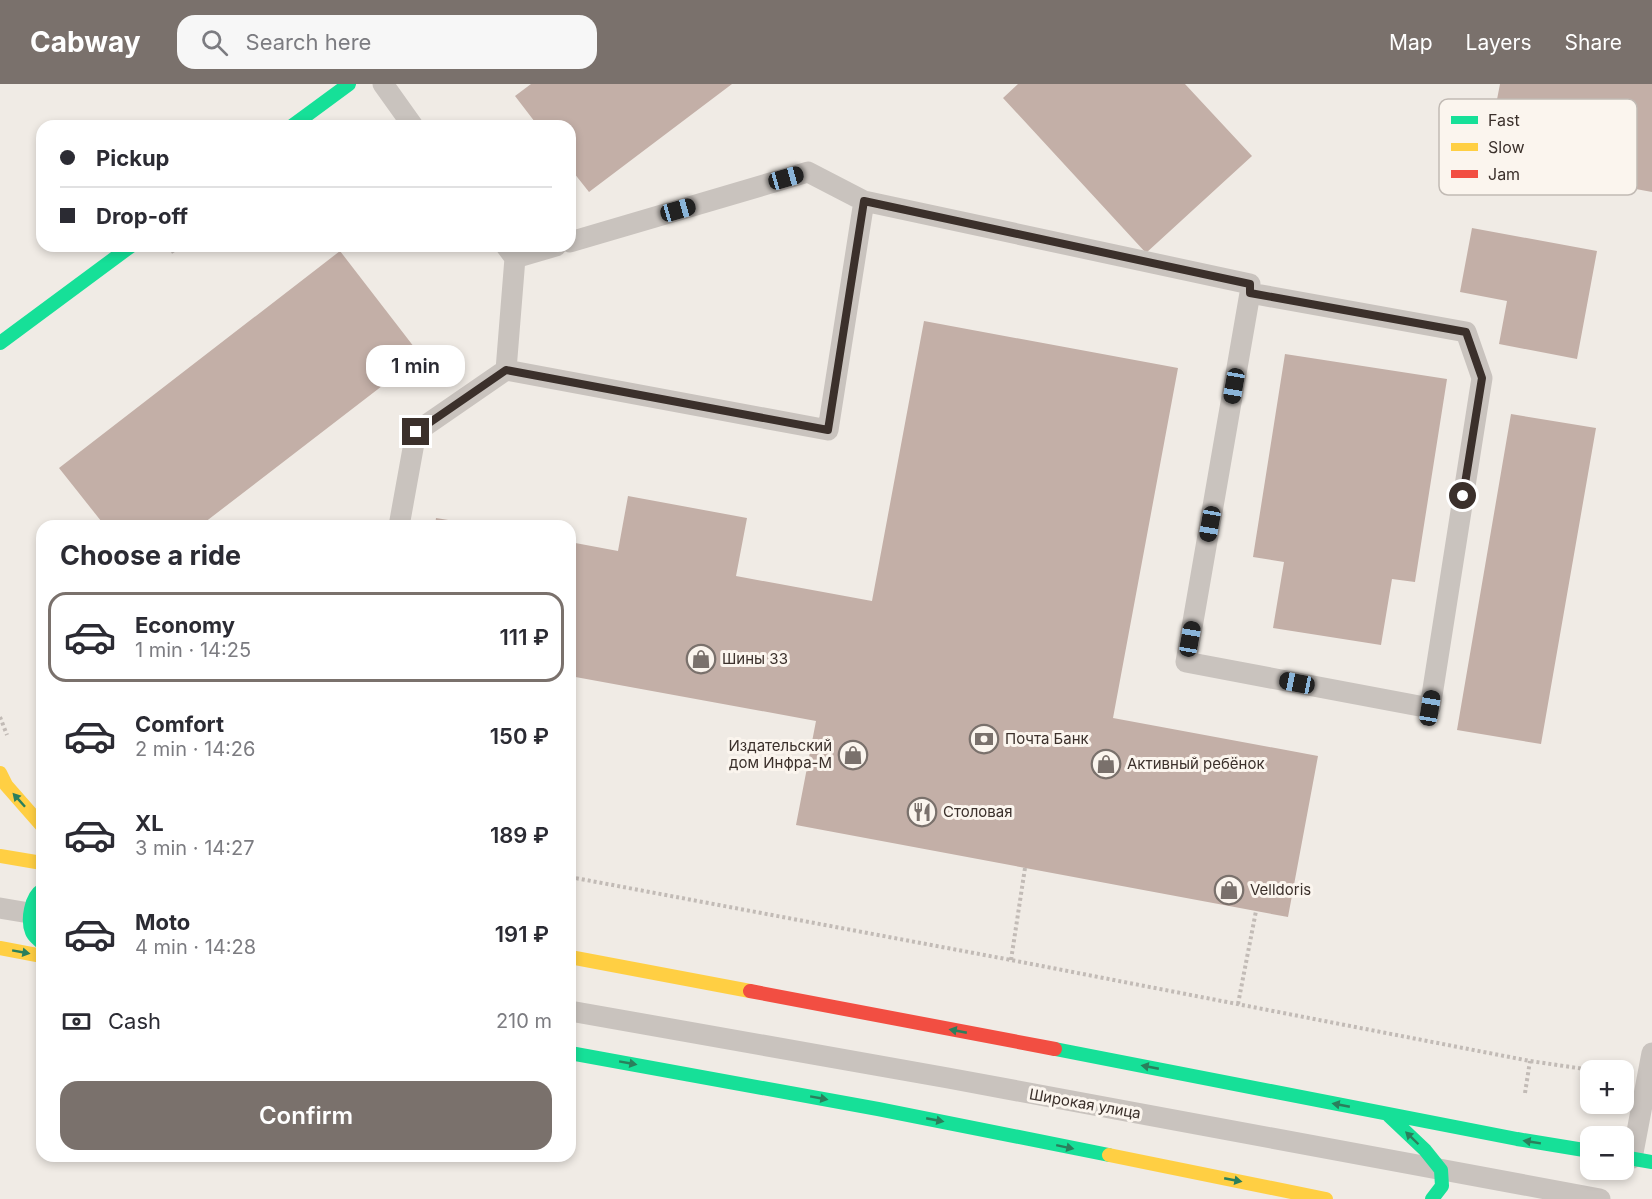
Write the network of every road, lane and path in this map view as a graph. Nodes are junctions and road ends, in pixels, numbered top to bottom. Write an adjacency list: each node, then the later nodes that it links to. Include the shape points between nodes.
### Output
1 (349, 84): 3 (main road)
2 (383, 84): 4 (lane)
3 (300, 120)
4 (410, 120)
5 (864, 201): 6 (lane, via 808,172); 9 (lane, via 1250,284); 11 (lane, via 828,430)
6 (576, 240)
7 (123, 252): 10 (main road)
8 (511, 252): 11 (lane)
9 (1250, 293): 9 (lane, via 1186,662 1430,708 1482,378 1466,332)
10 (0, 343)
11 (506, 370): 12 (lane, via 416,432)
12 (400, 520)
13 (0, 773): 14 (main road, one-way to 13, via 6,786)
14 (36, 819)
15 (0, 856): 16 (main road)
16 (36, 862)
17 (1025, 868): 26 (path)
18 (576, 878): 26 (path)
19 (0, 908): 21 (lane)
20 (1256, 911): 27 (path)
21 (36, 914): 22 (main road, via 32,933)
22 (36, 937)
23 (0, 948): 24 (main road, one-way to 24)
24 (36, 955)
25 (576, 958): 34 (main road, one-way to 25)
26 (1011, 960): 27 (path)
27 (1238, 1004): 31 (path)
28 (576, 1012): 37 (lane, Широкая улица)
29 (1652, 1053): 36 (lane)
30 (576, 1054): 38 (main road, one-way to 38, via 878,1108)
31 (1530, 1061): 32 (path); 33 (path)
32 (1580, 1068)
33 (1525, 1094)
34 (1387, 1114): 35 (main road, one-way to 34); 37 (main road, one-way to 34)
35 (1580, 1149)
36 (1636, 1159)
37 (1441, 1170): 39 (main road, via 1442,1186); 40 (lane, Широкая улица)
38 (1326, 1199)
39 (1432, 1199)
40 (1599, 1199)

